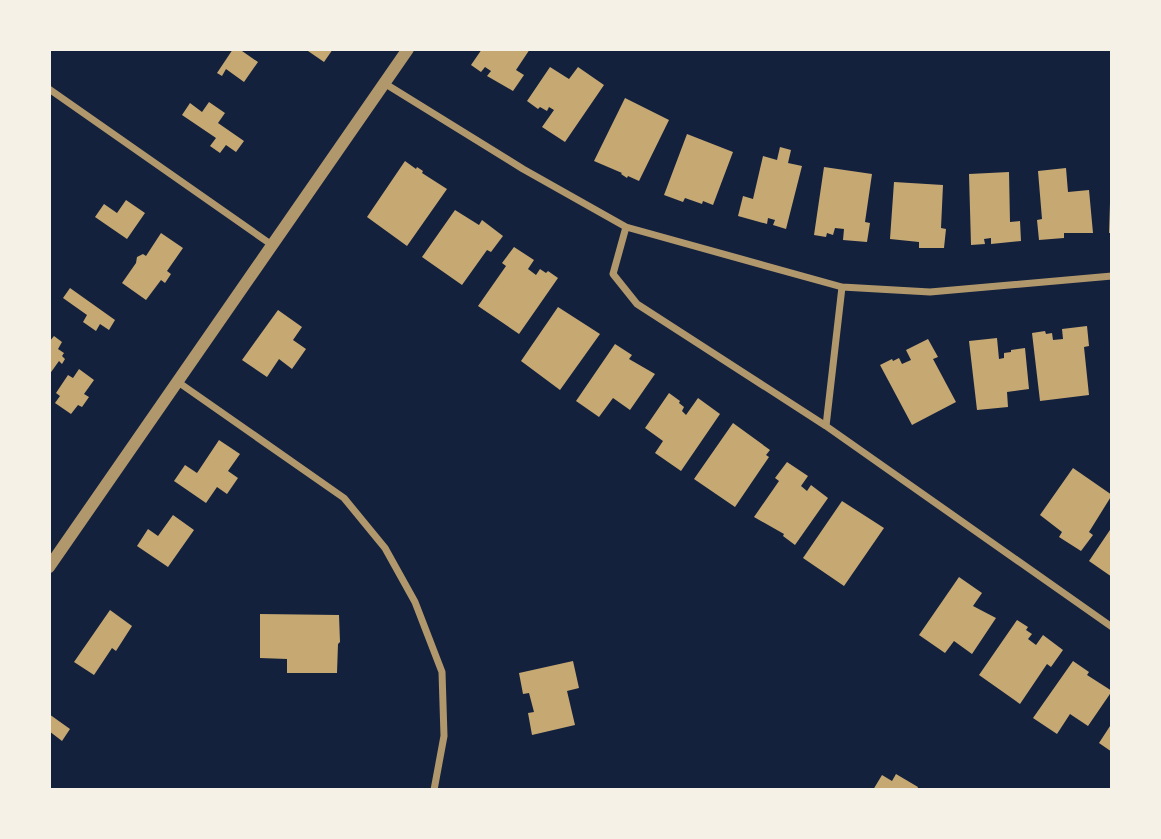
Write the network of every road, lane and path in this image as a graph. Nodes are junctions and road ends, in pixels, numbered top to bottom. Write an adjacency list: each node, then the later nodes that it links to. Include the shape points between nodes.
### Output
1 (408, 49): 2 (street)
2 (384, 82): 4 (street); 5 (street)
3 (49, 89): 5 (street)
4 (626, 227): 7 (street); 9 (street, via 613,274 637,304)
5 (272, 245): 8 (street)
6 (1112, 276): 7 (street, via 930,292)
7 (842, 287): 9 (street)
8 (178, 382): 10 (street); 12 (street, via 344,498 385,548 415,602 442,672 443,736)
9 (825, 426): 11 (street)
10 (49, 567)
11 (1112, 627)
12 (434, 790)

